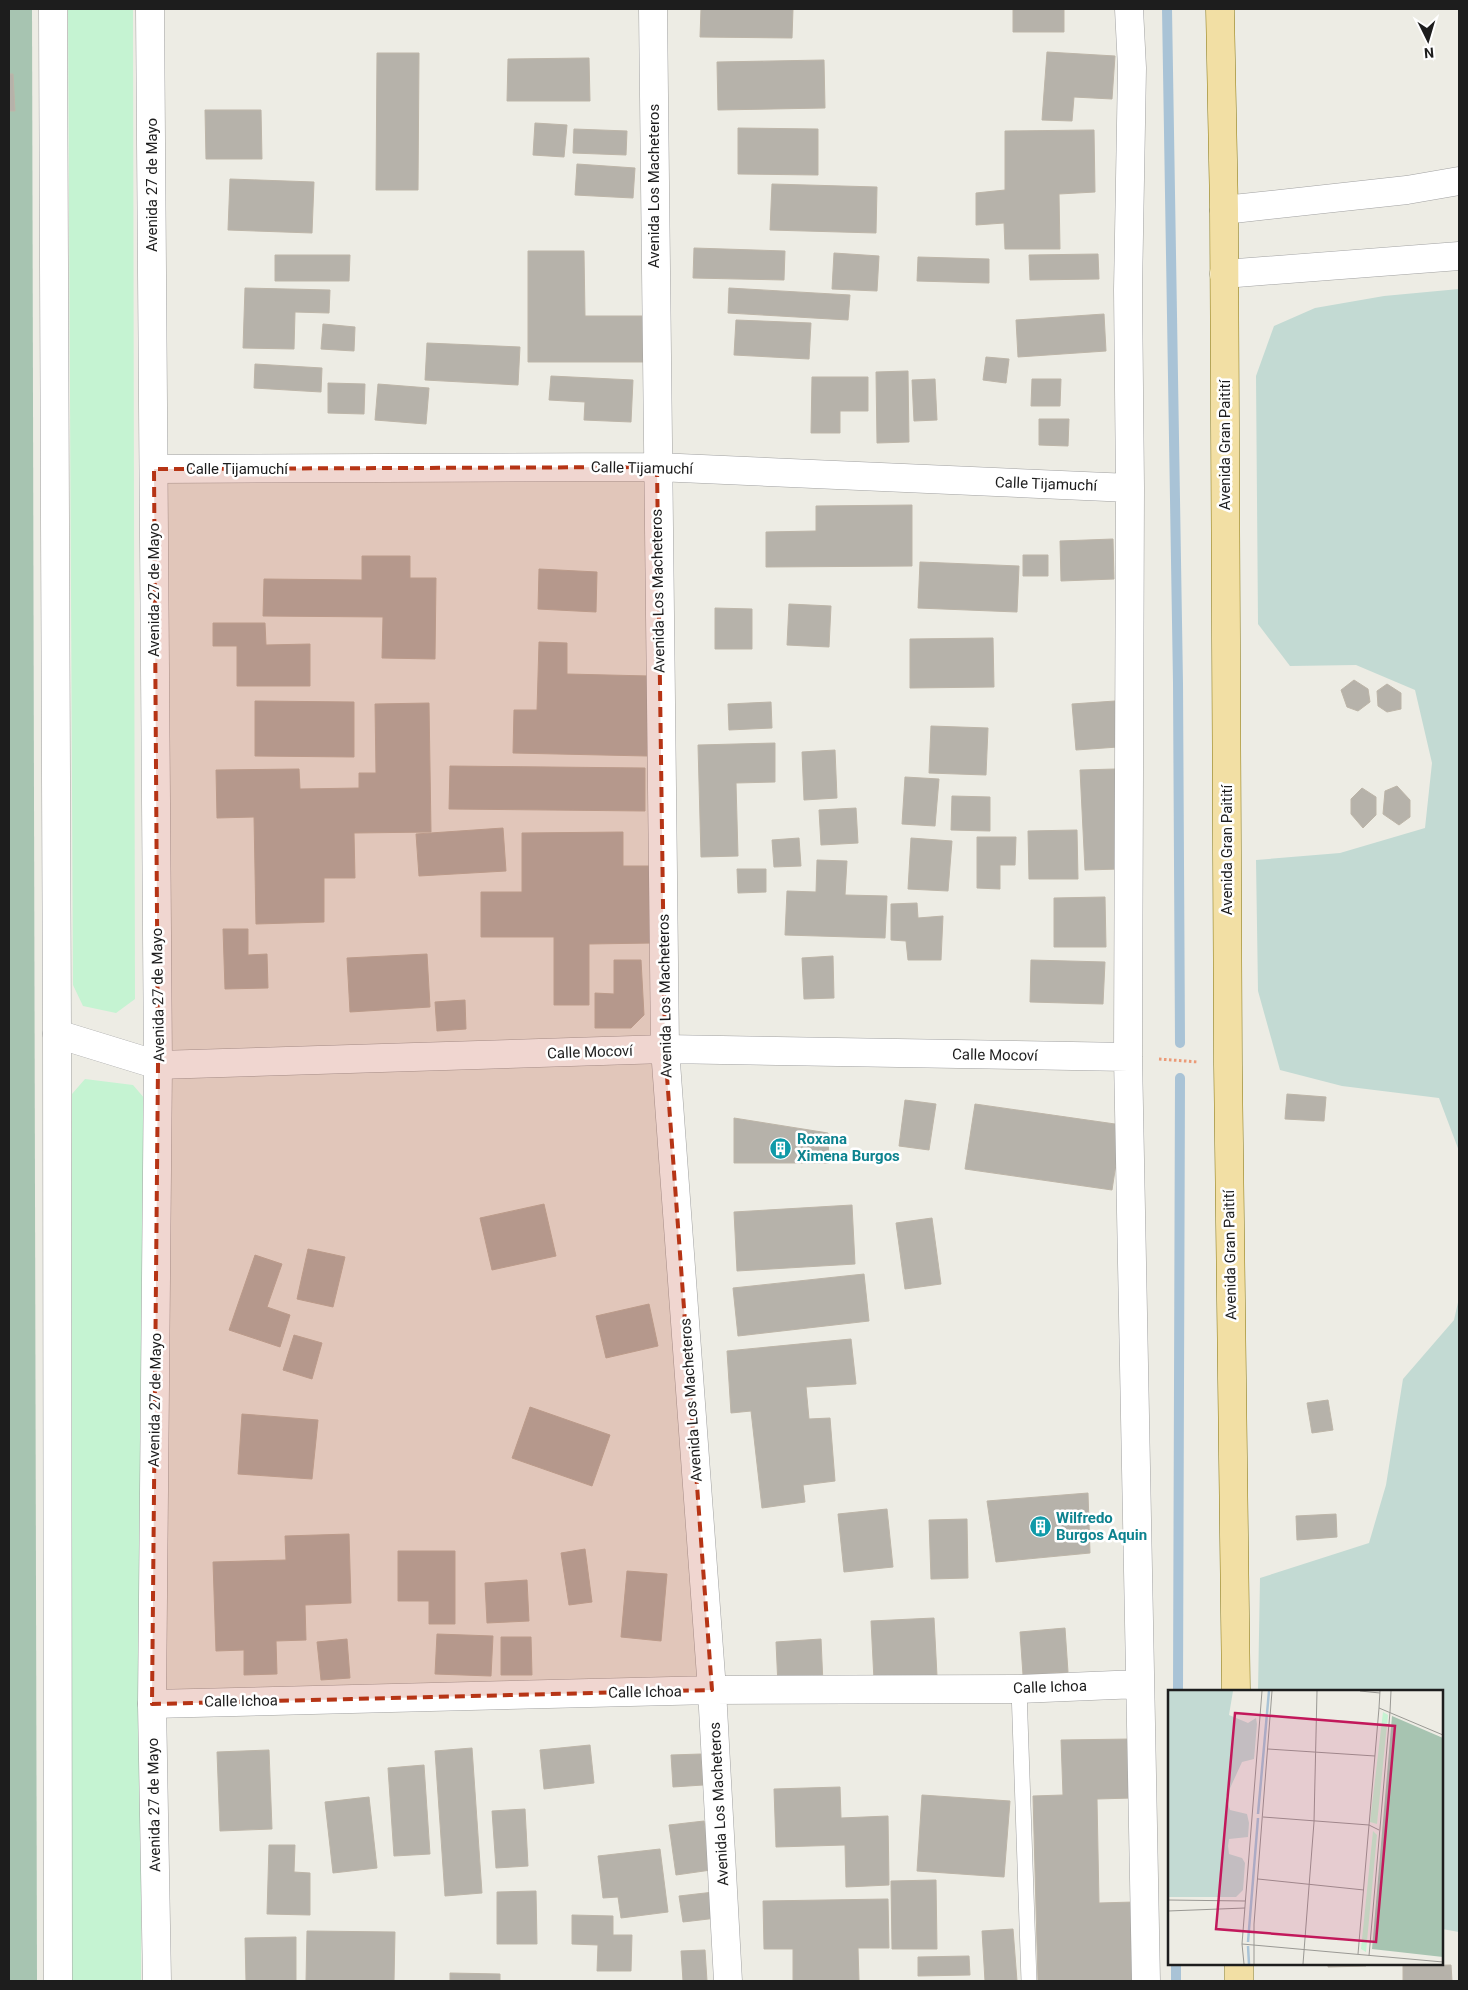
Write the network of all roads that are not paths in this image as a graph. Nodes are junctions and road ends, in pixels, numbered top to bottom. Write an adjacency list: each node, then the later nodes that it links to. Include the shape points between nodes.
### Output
1 (54, 9): 13 (street)
2 (150, 9): 11 (street, Avenida 27 de Mayo)
3 (653, 9): 10 (street, Avenida Los Macheteros)
4 (1129, 9): 12 (street, via 1132,68 1128,290)
5 (1220, 9): 7 (main road, Avenida Gran Paitití)
6 (1459, 181): 7 (street, via 1407,190)
7 (1224, 210): 9 (main road, Avenida Gran Paitití)
8 (1459, 256): 9 (street)
9 (1224, 274): 20 (main road, Avenida Gran Paitití, via 1228,1065)
10 (657, 467): 11 (street, Calle Tijamuchí); 12 (street, Calle Tijamuchí); 14 (street, Avenida Los Macheteros)
11 (154, 469): 16 (street, Avenida 27 de Mayo)
12 (1130, 488): 15 (street)
13 (57, 1034): 16 (street, Calle Mocoví); 23 (street)
14 (665, 1050): 15 (street, Calle Mocoví); 16 (street, Calle Mocoví); 19 (street, Avenida Los Macheteros)
15 (1128, 1057): 17 (street)
16 (158, 1065): 21 (street, Avenida 27 de Mayo)
17 (1139, 1684): 18 (street, Calle Ichoa); 27 (street)
18 (1019, 1689): 19 (street, Calle Ichoa); 26 (lane)
19 (712, 1690): 21 (street, Calle Ichoa); 25 (street, Avenida Los Macheteros)
20 (1236, 1690)
21 (152, 1704): 24 (street, Avenida 27 de Mayo)
22 (1239, 1965): 28 (main road)
23 (58, 1981)
24 (157, 1981)
25 (728, 1981)
26 (1029, 1981)
27 (1146, 1981)
28 (1239, 1981)

